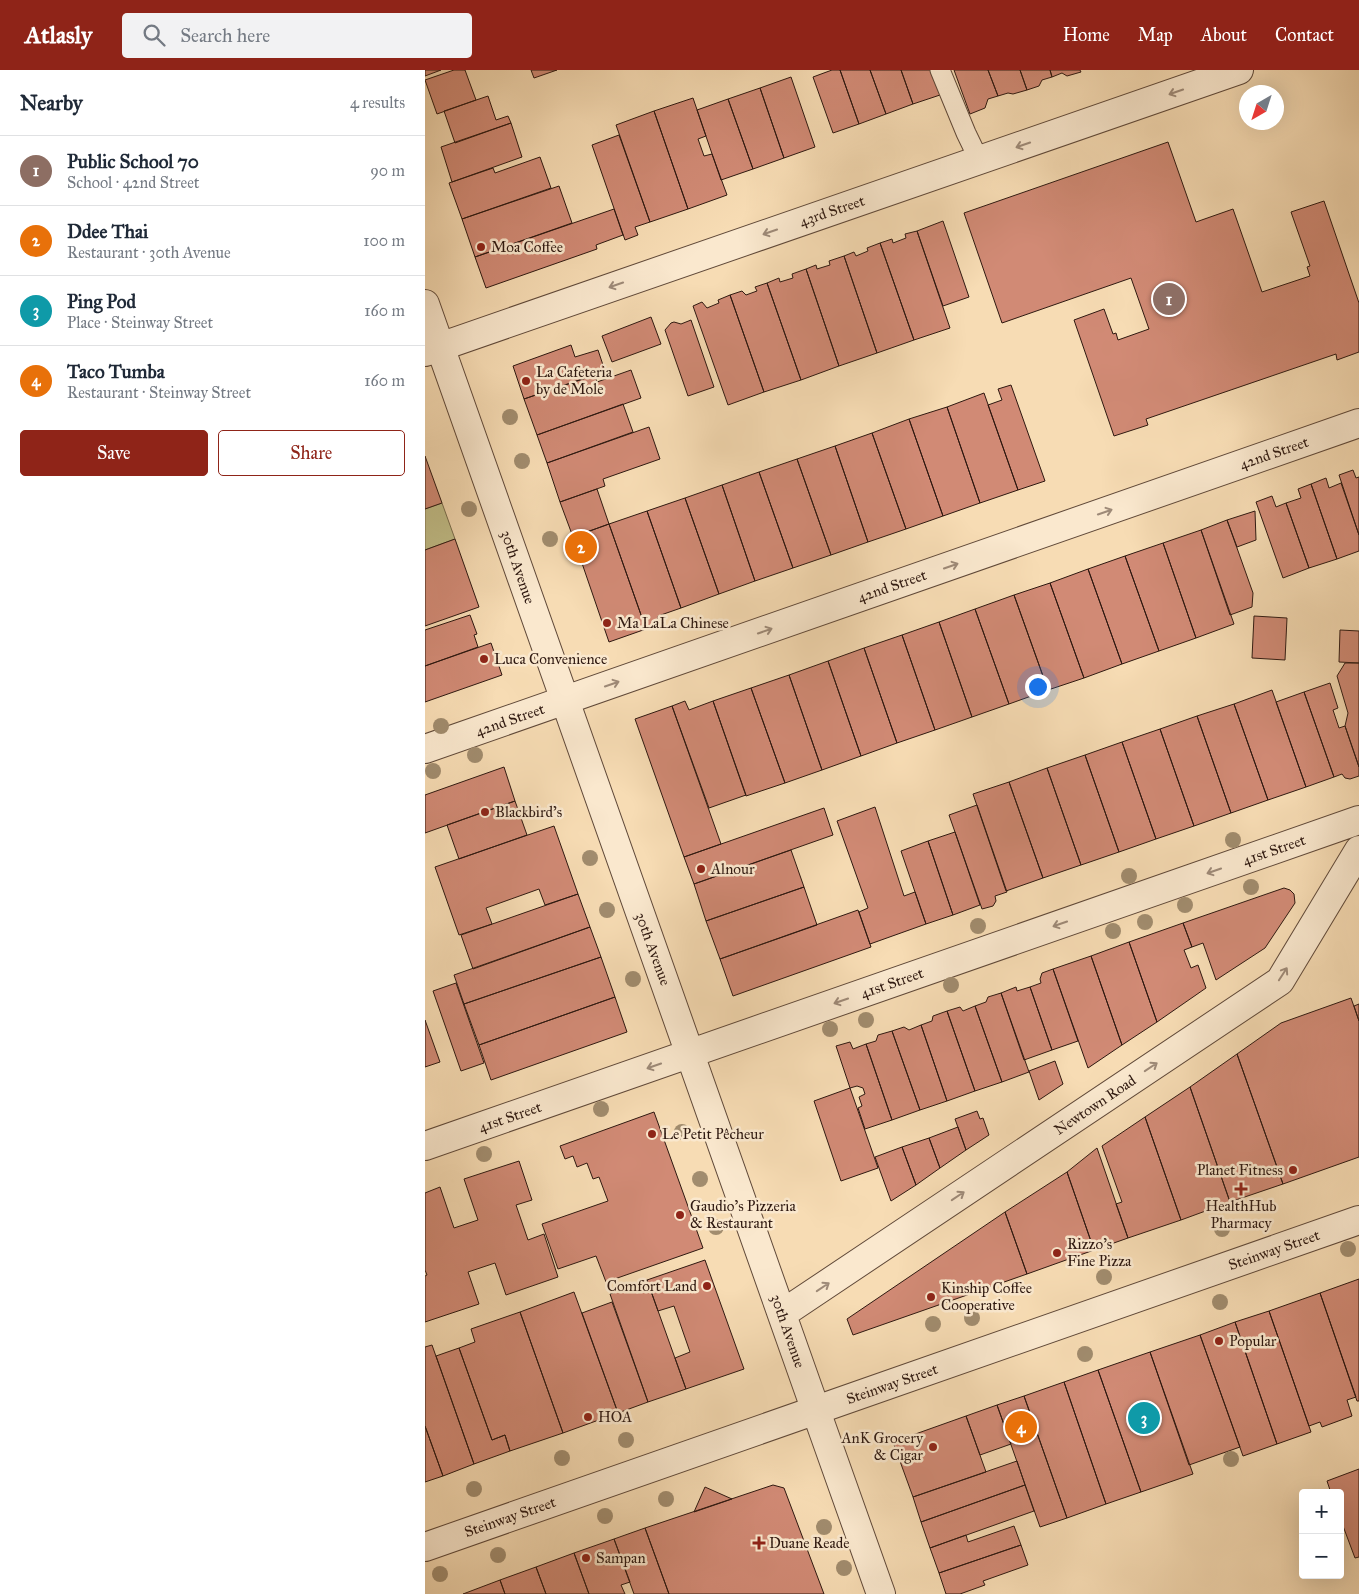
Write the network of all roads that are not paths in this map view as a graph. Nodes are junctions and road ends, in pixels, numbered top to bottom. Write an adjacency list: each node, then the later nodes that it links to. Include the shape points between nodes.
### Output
1 (940, 70): 3 (lane)
2 (1239, 70): 3 (street, 43rd Street, one-way to 3)
3 (979, 160): 5 (street, 43rd Street, one-way to 5)
4 (425, 304): 5 (street, 30th Avenue)
5 (433, 349): 7 (street, 30th Avenue)
6 (1359, 423): 7 (street, 42nd Street, one-way to 6)
7 (565, 700): 8 (street, 42nd Street); 11 (street, 30th Avenue)
8 (425, 750)
9 (1359, 820): 11 (street, 41st Street, one-way to 11)
10 (1359, 850): 14 (street, Newtown Road, one-way to 10, via 1280,981)
11 (690, 1054): 12 (street, 41st Street, one-way to 12); 14 (street, 30th Avenue)
12 (425, 1146)
13 (1359, 1220): 15 (street, Steinway Street)
14 (782, 1314): 15 (street, 30th Avenue)
15 (817, 1411): 16 (street, Steinway Street); 17 (street, 30th Avenue)
16 (425, 1547)
17 (881, 1594)

